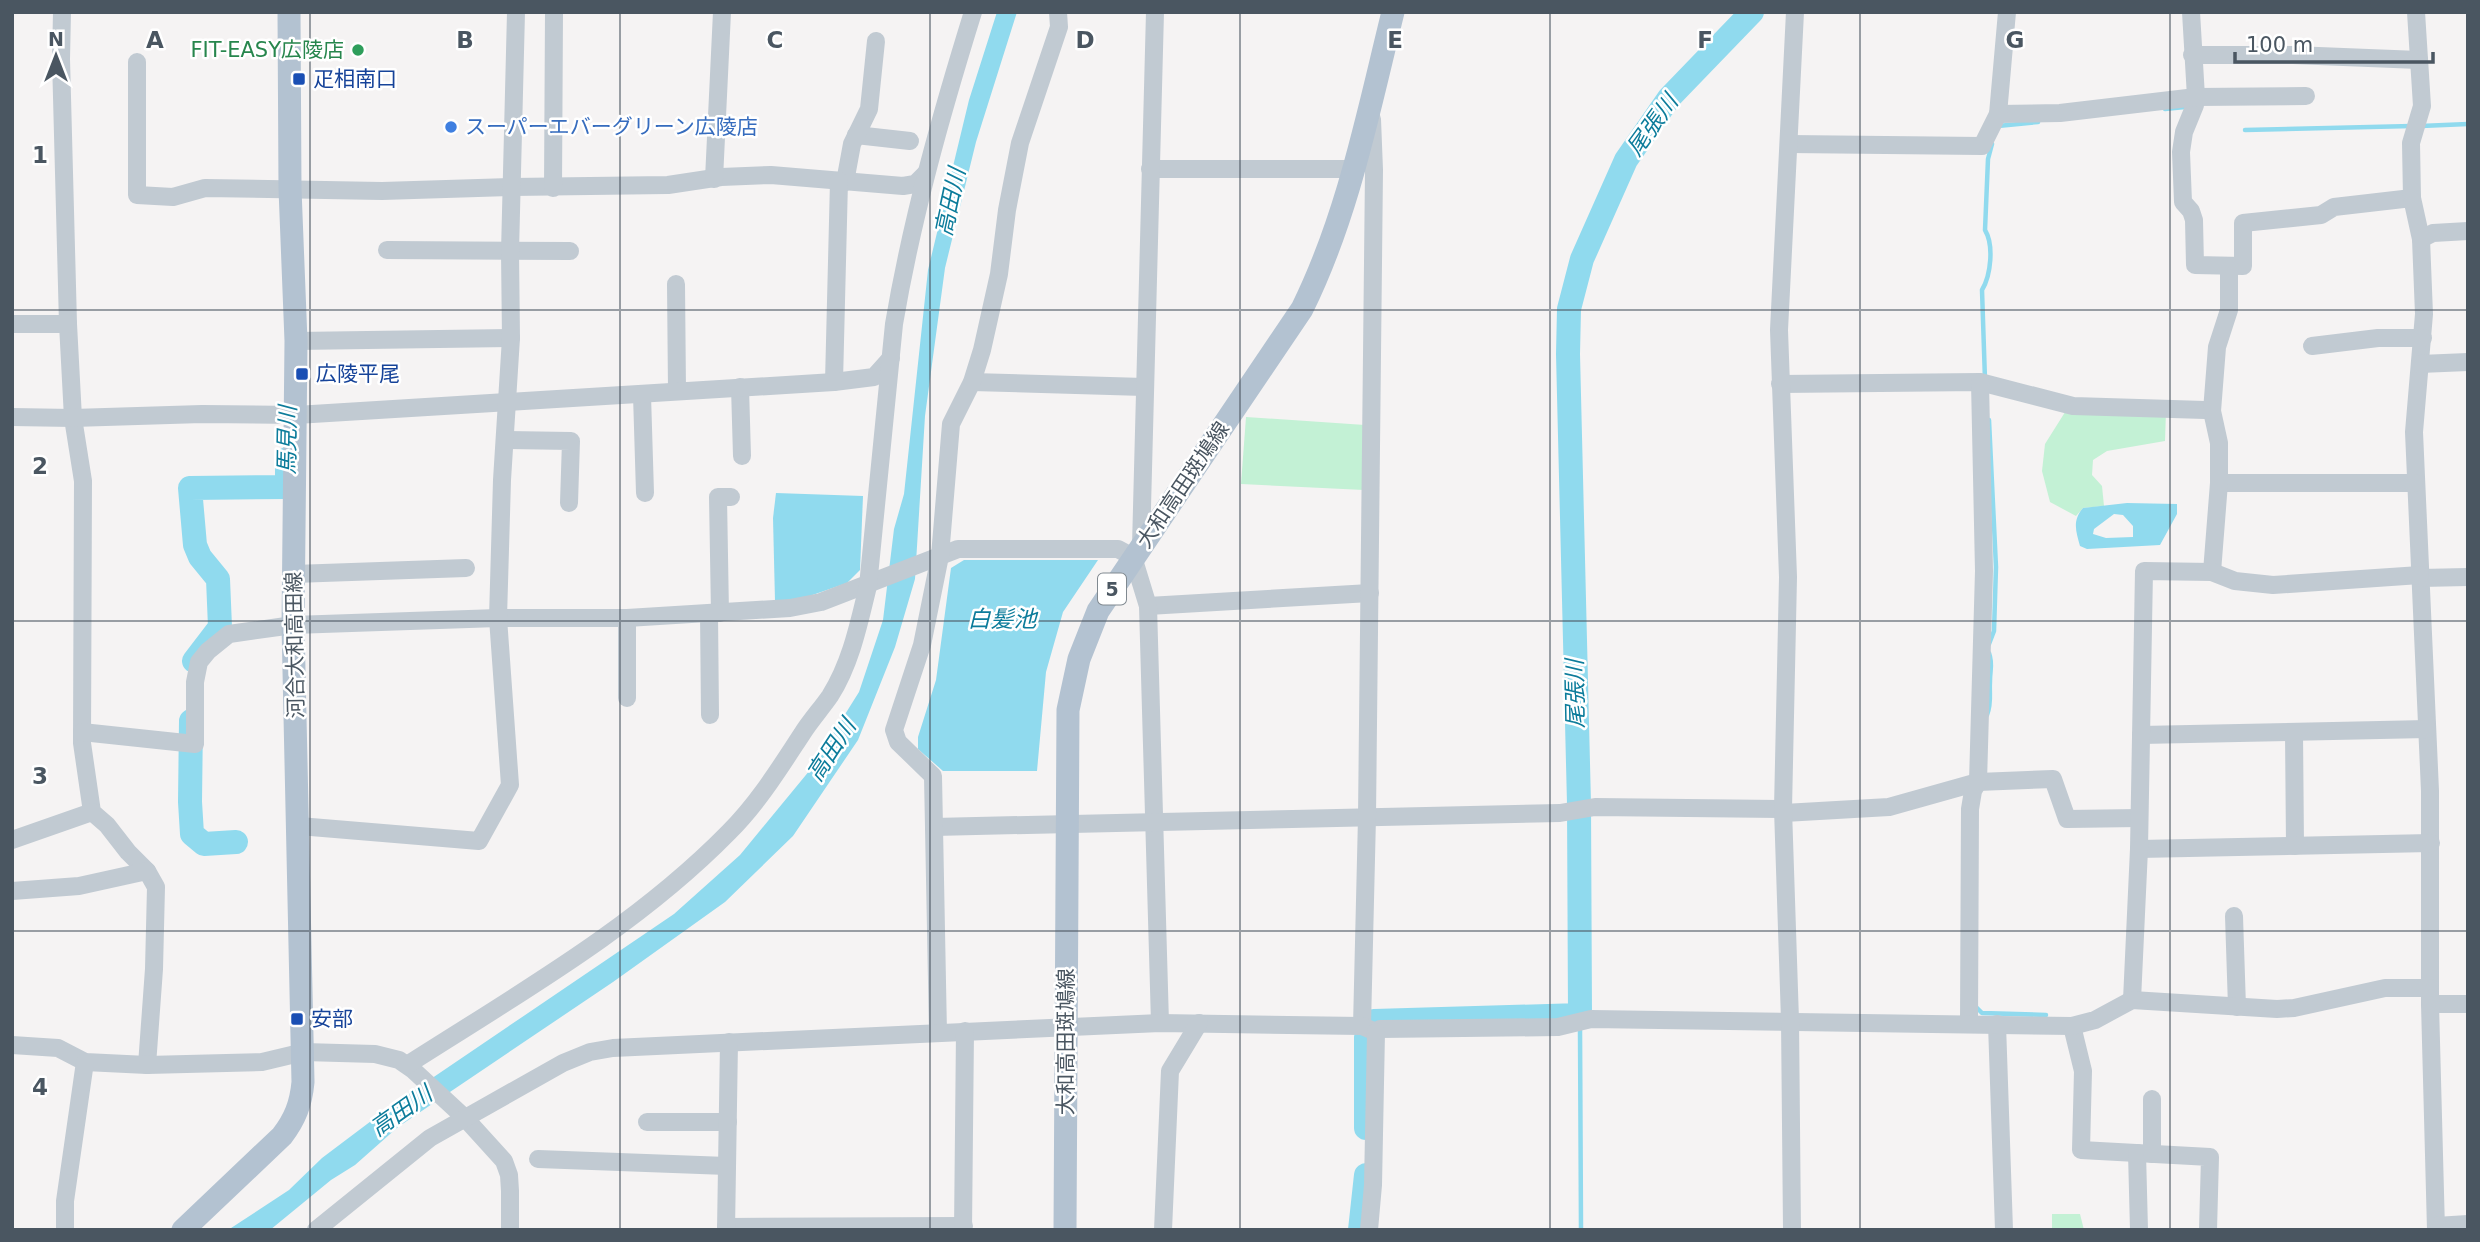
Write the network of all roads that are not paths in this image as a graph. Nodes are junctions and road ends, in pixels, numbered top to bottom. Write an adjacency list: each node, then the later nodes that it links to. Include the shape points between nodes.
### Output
1 (62, 12): 42 (street)
2 (289, 12): 32 (main road, 河合大和高田線)
3 (516, 12): 30 (street)
4 (554, 12): 31 (street)
5 (722, 12): 28 (street)
6 (973, 12): 27 (street)
7 (1058, 12): 51 (street, via 1059,27 1020,143 999,274)
8 (1154, 12): 25 (street)
9 (1393, 12): 20 (main road, 大和高田斑鳩線 / 5)
10 (1795, 12): 24 (street)
11 (2007, 12): 21 (street)
12 (2191, 12): 15 (street)
13 (2416, 12): 16 (street)
14 (876, 41): 22 (street, via 869,109)
15 (2192, 55): 16 (street); 19 (street)
16 (2419, 60): 33 (street, via 2422,106 2411,149)
17 (137, 62): 32 (street, via 137,195 173,197 205,188)
18 (2306, 96): 19 (street)
19 (2196, 97): 21 (street, via 2060,113); 39 (street, via 2182,141 2183,202 2194,220 2195,265)
20 (1372, 98): 26 (main road, 大和高田斑鳩線 / 5); 78 (street)
21 (1997, 114): 24 (street, via 1982,146)
22 (856, 135): 23 (street); 29 (street)
23 (910, 141)
24 (1788, 144): 53 (street)
25 (1150, 169): 26 (street); 55 (street)
26 (1355, 169): 70 (main road, 大和高田斑鳩線 / 5, via 1302,309)
27 (925, 174): 29 (street, via 915,184 903,186); 47 (street)
28 (714, 179): 29 (street, via 771,175); 31 (street, via 668,186)
29 (842, 182): 50 (street)
30 (512, 187): 31 (street); 32 (street); 38 (street)
31 (553, 188)
32 (283, 189): 45 (main road, 河合大和高田線)
33 (2412, 198): 35 (street); 39 (street, via 2334,207 2321,215 2243,223 2243,266)
34 (2468, 231): 35 (street, via 2441,232)
35 (2421, 239): 44 (street)
36 (387, 250): 38 (street)
37 (570, 251): 38 (street)
38 (510, 252): 43 (street)
39 (2229, 265): 65 (street, via 2228,310 2217,347 2212,411 2219,443)
40 (676, 284): 56 (street)
41 (12, 324): 42 (street)
42 (68, 324): 62 (street)
43 (510, 338): 45 (street); 58 (street)
44 (2423, 338): 46 (street); 49 (street)
45 (296, 341): 60 (main road, 河合大和高田線)
46 (2312, 346)
47 (891, 358): 50 (street, via 874,377); 77 (street)
48 (2468, 362): 49 (street)
49 (2420, 363): 66 (street, via 2414,412)
50 (834, 382): 54 (street)
51 (972, 382): 55 (street); 71 (street, via 951,424)
52 (1988, 383): 53 (street); 59 (street, via 2073,406); 90 (street)
53 (1780, 384): 91 (street, via 1788,577)
54 (740, 387): 56 (street); 64 (street)
55 (1144, 387): 70 (street)
56 (677, 391): 57 (street)
57 (642, 395): 58 (street); 67 (street)
58 (508, 401): 60 (street); 63 (street)
59 (2206, 410)
60 (288, 415): 62 (street); 74 (main road, 河合大和高田線)
61 (12, 416): 62 (street)
62 (73, 418): 87 (street, via 83,481)
63 (505, 440): 69 (street, via 571,441); 81 (street)
64 (742, 456)
65 (2219, 483): 66 (street); 73 (street)
66 (2414, 484): 75 (street)
67 (645, 493)
68 (731, 497): 80 (street, via 718,497)
69 (569, 503)
70 (1137, 551): 71 (street, via 967,547); 79 (street); 96 (main road, 大和高田斑鳩線 / 5, via 1098,611 1079,660 1068,710)
71 (935, 558): 77 (street); 98 (street, via 922,645 894,730 898,742 933,776)
72 (466, 568): 74 (street)
73 (2212, 572): 75 (street, via 2235,582 2273,585); 89 (street, via 2144,571)
74 (293, 574): 83 (main road, 河合大和高田線)
75 (2420, 576): 76 (street); 86 (street)
76 (2468, 577)
77 (873, 583): 80 (street, via 811,604); 125 (street, via 830,696 770,785 731,831 679,879 594,944)
78 (1370, 593): 79 (street); 93 (street)
79 (1148, 606): 95 (street)
80 (714, 613): 82 (street); 85 (street)
81 (498, 618): 82 (street); 83 (street); 97 (street, via 510,785 479,841)
82 (627, 618): 84 (street)
83 (293, 625): 87 (street, via 229,634 208,651 199,662 195,682 191,744); 97 (main road, 河合大和高田線)
84 (627, 698)
85 (710, 715)
86 (2427, 729): 88 (street); 100 (street)
87 (82, 732): 92 (street)
88 (2294, 732): 89 (street); 101 (street)
89 (2141, 735): 94 (street)
90 (1978, 782): 91 (street, via 1889,807); 94 (street, via 2053,779 2067,819); 113 (street, via 1970,809)
91 (1784, 811): 93 (street, via 1588,807 1567,812); 110 (street)
92 (92, 812): 99 (street); 103 (street)
93 (1367, 817): 95 (street); 117 (street)
94 (2138, 818): 102 (street)
95 (1154, 821): 96 (street); 111 (street)
96 (1066, 823): 98 (street); 116 (main road, 大和高田斑鳩線 / 5)
97 (299, 826): 122 (main road, 河合大和高田線)
98 (934, 827): 119 (street)
99 (12, 839)
100 (2431, 843): 101 (street); 106 (street)
101 (2295, 846): 102 (street)
102 (2139, 849): 107 (street)
103 (147, 871): 104 (street, via 79,886); 124 (street, via 156,887 156,909)
104 (12, 891)
105 (2234, 916): 109 (street)
106 (2430, 996): 108 (street); 109 (street, via 2385,988 2294,1008); 136 (street)
107 (2132, 1000): 109 (street); 115 (street, via 2095,1020)
108 (2468, 1004)
109 (2237, 1007)
110 (1790, 1020): 113 (street); 117 (street, via 1591,1019 1566,1025); 144 (street)
111 (1160, 1023): 112 (street); 116 (street)
112 (1199, 1023): 117 (street); 142 (street, via 1170,1071)
113 (1969, 1023): 114 (street)
114 (1997, 1024): 115 (street); 145 (street)
115 (2071, 1026): 130 (street, via 2083,1072 2081,1150)
116 (1066, 1027): 118 (street); 141 (main road, 大和高田斑鳩線 / 5)
117 (1370, 1030): 143 (street, via 1373,1185)
118 (965, 1031): 119 (street); 135 (street)
119 (938, 1033): 120 (street)
120 (729, 1042): 127 (street, via 590,1052); 129 (street)
121 (12, 1045): 123 (street, via 58,1048)
122 (304, 1052): 124 (street, via 262,1062); 125 (street, via 375,1054); 138 (main road, 河合大和高田線, via 301,1100 294,1119 265,1153)
123 (85, 1062): 124 (street); 137 (street)
124 (146, 1065)
125 (409, 1067): 127 (street)
126 (2152, 1099): 130 (street)
127 (462, 1115): 139 (street); 140 (street, via 504,1161 509,1175)
128 (648, 1122): 129 (street)
129 (728, 1122): 132 (street)
130 (2144, 1154): 146 (street); 147 (street, via 2210,1157)
131 (538, 1159): 132 (street)
132 (727, 1166): 134 (street)
133 (2468, 1224): 136 (street)
134 (726, 1228): 135 (street)
135 (963, 1228)
136 (2436, 1228)
137 (65, 1230)
138 (183, 1230)
139 (316, 1230)
140 (510, 1230)
141 (1065, 1230)
142 (1163, 1230)
143 (1369, 1230)
144 (1791, 1230)
145 (2004, 1230)
146 (2139, 1230)
147 (2208, 1230)

